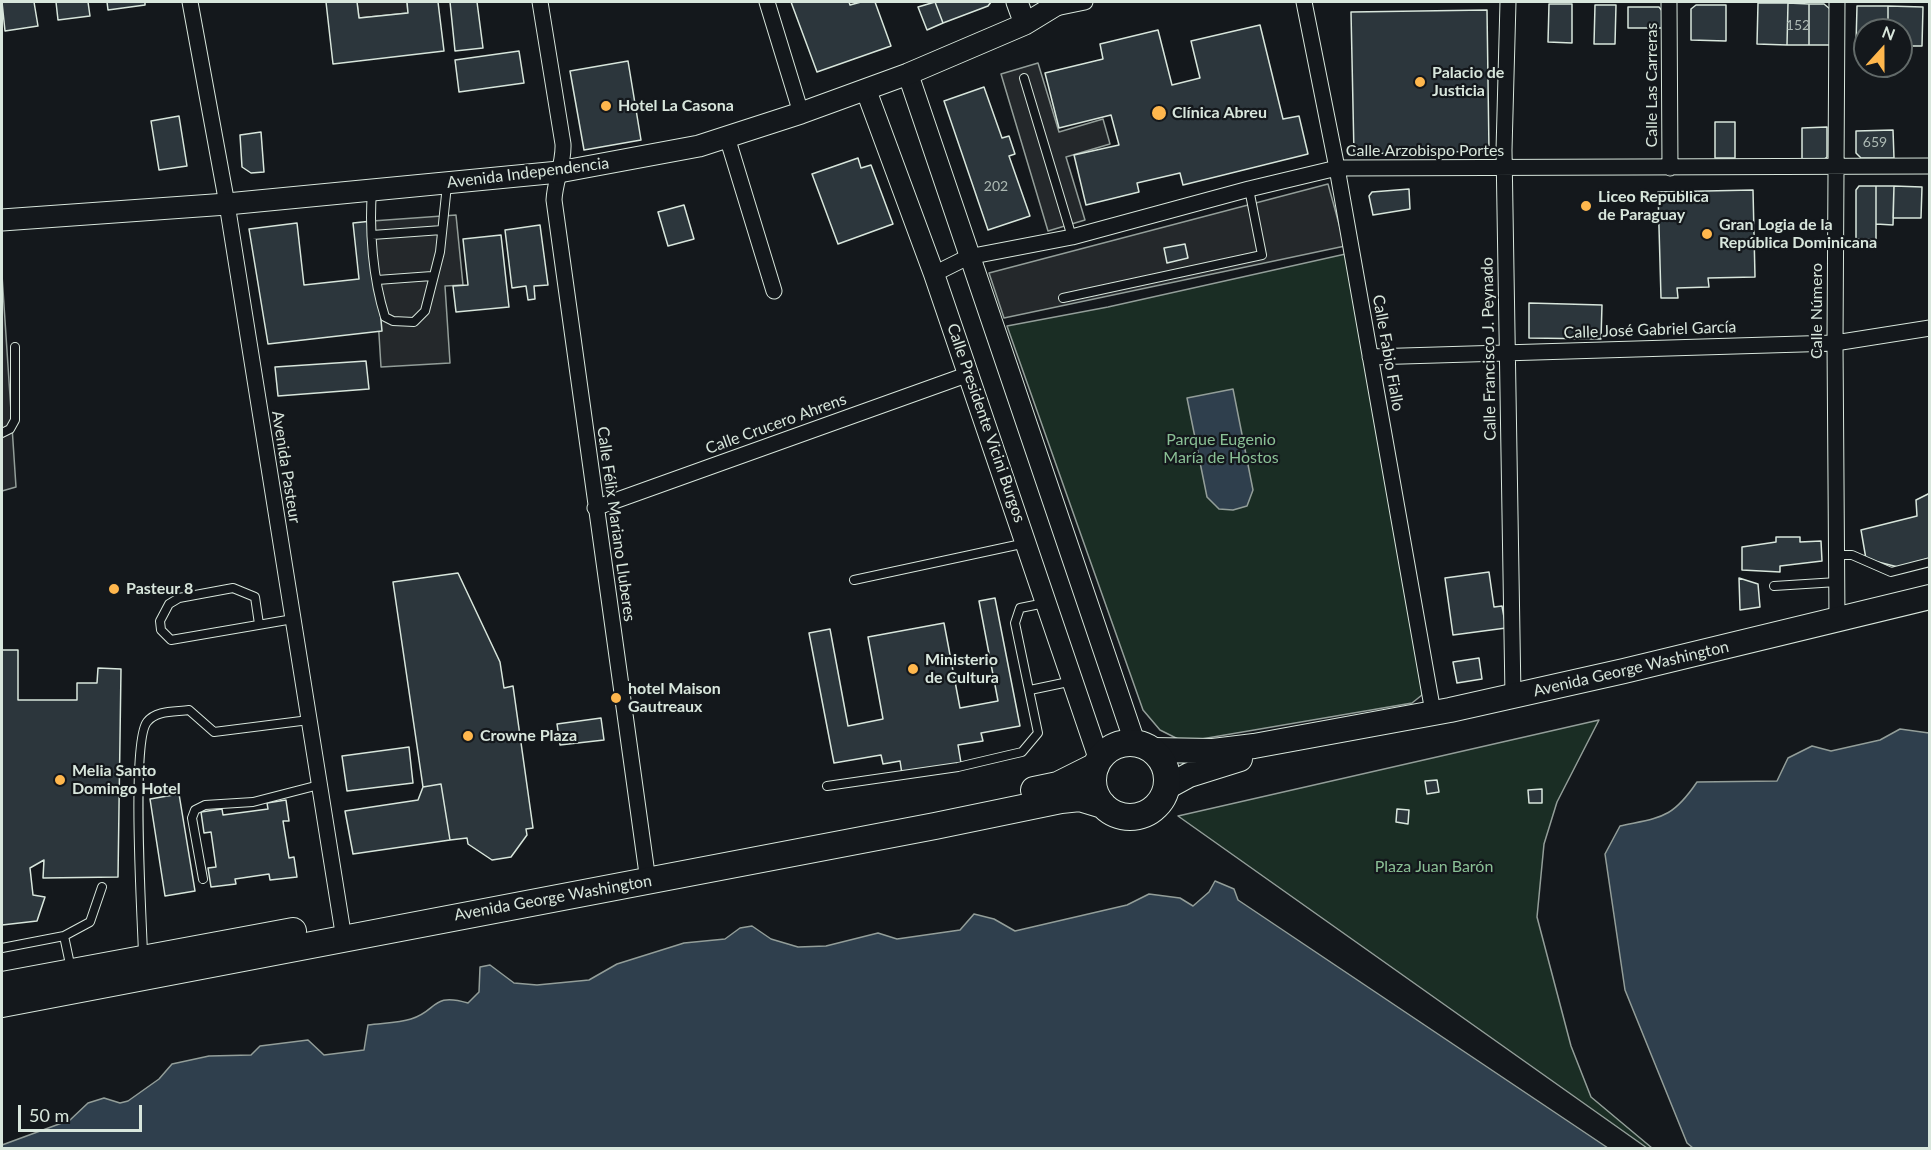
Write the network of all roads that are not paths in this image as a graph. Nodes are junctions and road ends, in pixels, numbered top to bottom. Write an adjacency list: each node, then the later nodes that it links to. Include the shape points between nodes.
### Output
1 (190, 2): 26 (street, Avenida Pasteur)
2 (540, 2): 22 (street, Calle Félix Mariano Lluberes, via 563,144)
3 (767, 2): 15 (street)
4 (1017, 2): 11 (main road)
5 (1085, 2): 10 (street)
6 (1304, 2): 18 (street, Calle Fabio Fiallo)
7 (1508, 2): 21 (street, Calle Francisco J. Peynado)
8 (1669, 2): 19 (street, Calle Las Carreras)
9 (1837, 2): 20 (street, Calle Número)
10 (1056, 5): 11 (main road, Avenida Independencia)
11 (1025, 24): 12 (main road, Avenida Independencia)
12 (908, 74): 14 (main road, Avenida Independencia); 31 (street)
13 (1023, 78): 30 (lane)
14 (866, 90): 15 (main road, Avenida Independencia); 32 (street, Calle Presidente Vicini Burgos)
15 (801, 113): 16 (main road, Avenida Independencia)
16 (727, 136): 22 (main road, Avenida Independencia, via 699,146); 35 (street)
17 (1929, 166): 20 (street, Calle Arzobispo Portes)
18 (1337, 168): 21 (street, Calle Arzobispo Portes); 24 (street, Calle Arzobispo Portes); 41 (street, Calle Fabio Fiallo)
19 (1670, 168): 20 (street, Calle Arzobispo Portes); 21 (street, Calle Arzobispo Portes)
20 (1835, 168): 38 (street, Calle Número)
21 (1505, 169): 40 (street, Calle Francisco J. Peynado)
22 (559, 172): 23 (main road, Avenida Independencia); 44 (street, Calle Félix Mariano Lluberes, via 554,200)
23 (447, 183): 25 (main road, Avenida Independencia); 28 (lane)
24 (1249, 189): 30 (street, Calle Arzobispo Portes); 36 (lane, via 1262,255)
25 (372, 190): 26 (main road, Avenida Independencia); 29 (lane)
26 (227, 204): 27 (main road, Avenida Independencia); 53 (street, Avenida Pasteur)
27 (2, 220)
28 (442, 230): 29 (lane); 33 (lane)
29 (372, 234): 34 (lane)
30 (1072, 237): 31 (street, Calle Arzobispo Portes)
31 (968, 257): 32 (street, Calle Arzobispo Portes); 62 (street)
32 (934, 274): 42 (street, Calle Presidente Vicini Burgos)
33 (432, 276): 34 (lane); 34 (lane, via 425,311 414,322 384,318)
34 (377, 280)
35 (774, 291)
36 (1063, 298)
37 (1929, 328): 38 (street, Calle José Gabriel García)
38 (1835, 343): 40 (street, Calle José Gabriel García); 46 (street, Calle Número)
39 (15, 347): 43 (lane, via 15,420)
40 (1507, 352): 41 (street, Calle José Gabriel García); 58 (street, Calle Francisco J. Peynado)
41 (1370, 357): 59 (street, Calle Fabio Fiallo)
42 (969, 374): 44 (street, Calle Crucero Ahrens); 45 (street, Calle Presidente Vicini Burgos)
43 (2, 433)
44 (595, 508): 68 (street, Calle Félix Mariano Lluberes)
45 (1027, 543): 48 (lane); 52 (street, Calle Presidente Vicini Burgos)
46 (1837, 555): 47 (lane, via 1852,555 1891,572); 49 (street, Calle Número)
47 (1929, 562)
48 (854, 580)
49 (1837, 582): 50 (lane); 54 (street, Calle Número)
50 (1774, 586)
51 (1929, 597): 54 (main road, Avenida George Washington)
52 (1047, 603): 56 (street, Calle Presidente Vicini Burgos); 57 (lane, via 1020,608 1015,623)
53 (292, 619): 55 (lane); 60 (street, Avenida Pasteur)
54 (1837, 620): 58 (main road, Avenida George Washington)
55 (259, 624): 55 (lane, via 171,640 161,630 160,621 169,604 179,598 233,588 255,597)
56 (1073, 681): 57 (lane); 63 (street, Calle Presidente Vicini Burgos)
57 (1030, 690): 65 (lane, via 1038,733 1022,752 958,767)
58 (1513, 696): 59 (main road, Avenida George Washington)
59 (1433, 712): 61 (main road, Avenida George Washington)
60 (309, 720): 64 (street, Avenida Pasteur); 74 (lane, via 214,732 189,710 162,713 151,717 145,725 138,772)
61 (1331, 733): 62 (main road, Avenida George Washington, via 1213,751); 66 (main road, Avenida George Washington, via 1216,766)
62 (1144, 747): 63 (highway, via 1119,745); 66 (highway, via 1167,771)
63 (1098, 762): 67 (highway, via 1094,787); 68 (highway, Avenida George Washington, via 1058,785)
64 (319, 785): 69 (lane, via 253,802 205,805 195,810 192,818); 71 (street, Avenida Pasteur)
65 (827, 786)
66 (1167, 787): 67 (highway, via 1160,803 1137,817 1119,815)
67 (1103, 805): 68 (highway, Avenida George Washington, via 1080,798 1042,802)
68 (647, 874): 71 (highway, Avenida George Washington)
69 (203, 879)
70 (102, 887): 72 (lane, via 90,922)
71 (342, 931): 74 (highway, Avenida George Washington); 77 (highway, Avenida George Washington)
72 (64, 936): 73 (lane); 75 (lane)
73 (2, 948)
74 (143, 959): 75 (highway, Avenida George Washington)
75 (71, 972): 76 (highway, Avenida George Washington)
76 (2, 985)
77 (2, 1004)

